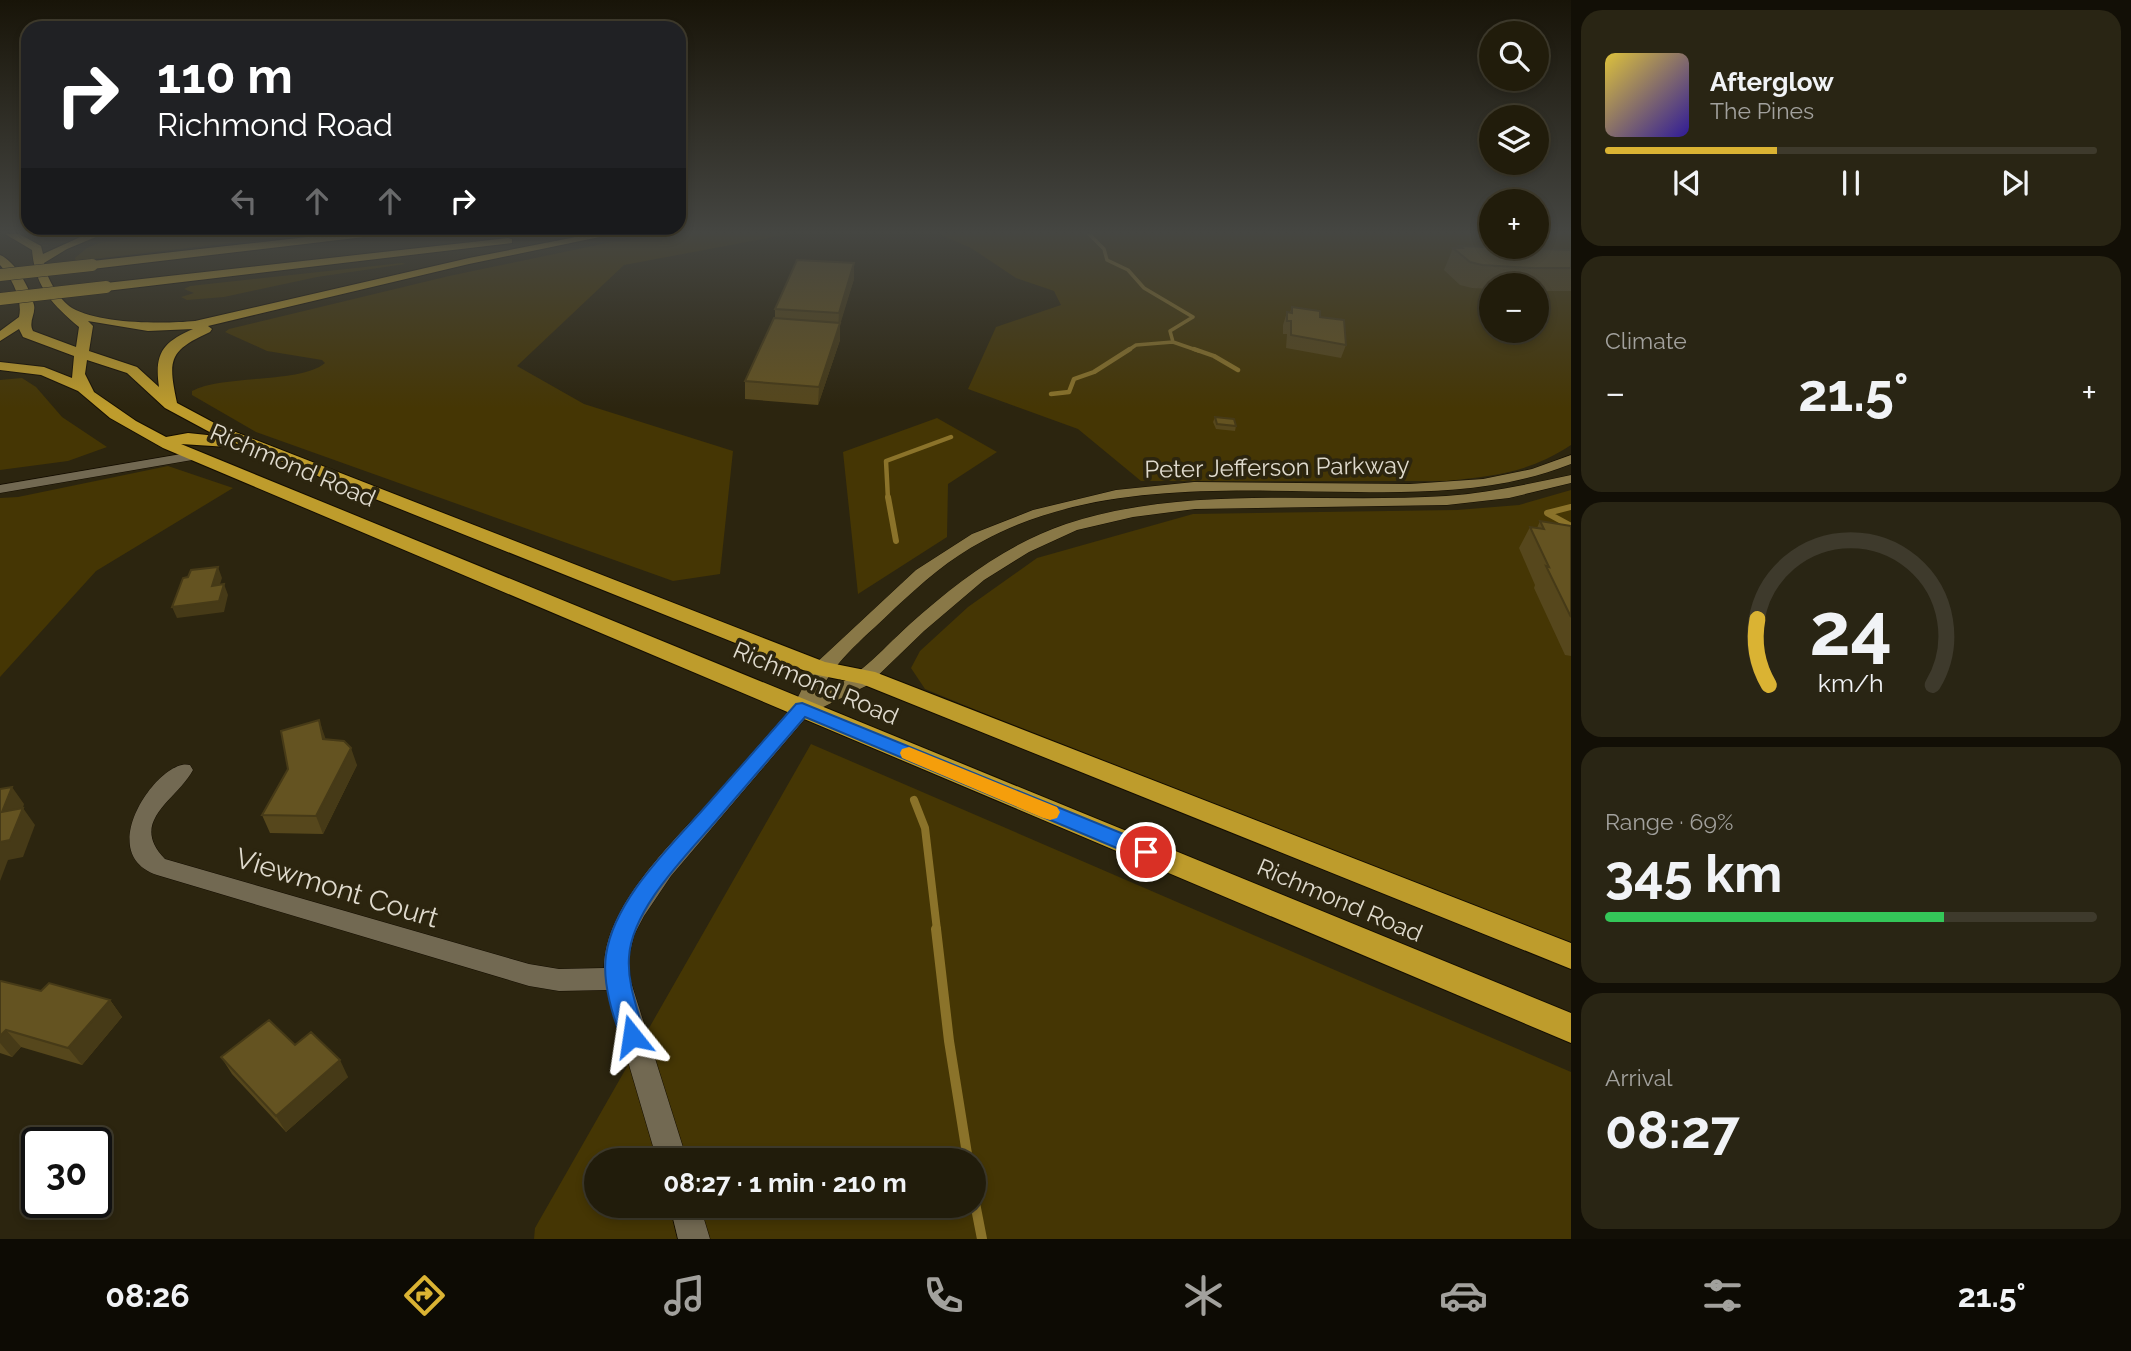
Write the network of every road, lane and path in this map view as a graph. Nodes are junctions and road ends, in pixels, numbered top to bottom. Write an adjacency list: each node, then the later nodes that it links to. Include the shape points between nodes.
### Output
1 (21, 292): 8 (highway, Richmond Road)
2 (51, 292): 6 (highway, Richmond Road)
3 (63, 292): 5 (highway, bridge)
4 (340, 292): 7 (highway)
5 (0, 299)
6 (68, 311): 7 (highway, via 121,326 156,328); 10 (highway, Richmond Road, via 86,326)
7 (247, 314): 13 (highway, via 196,333 169,350 162,364)
8 (26, 318): 9 (highway); 10 (highway, Richmond Road, via 28,334)
9 (0, 337)
10 (82, 354): 12 (highway, Richmond Road, via 77,375); 13 (highway, Richmond Road, via 132,370)
11 (0, 366): 12 (highway, via 44,370)
12 (81, 387): 14 (highway, Richmond Road, via 108,411)
13 (170, 405): 15 (highway, Richmond Road)
14 (164, 442): 15 (highway, via 188,438); 16 (highway, Richmond Road); 18 (street)
15 (248, 443): 21 (highway, Richmond Road)
16 (193, 456): 18 (street); 23 (highway, Richmond Road)
17 (1571, 459): 21 (street, Peter Jefferson Parkway, via 1536,472 1460,486 1194,486 1129,492 1052,509 957,549 896,597)
18 (97, 471): 20 (street)
19 (1571, 479): 22 (street, Peter Jefferson Parkway, via 1471,499 1211,503 1100,519 1038,540 1006,557 923,621)
20 (0, 489)
21 (821, 669): 22 (highway, Richmond Road); 23 (street, Peter Jefferson Parkway)
22 (867, 677): 23 (street, Peter Jefferson Parkway); 25 (highway, Richmond Road)
23 (802, 709): 26 (street, via 663,869 635,909 622,935); 27 (highway, Richmond Road)
24 (183, 769): 26 (street, Viewmont Court, via 141,822 138,838 144,855 157,866 529,975 559,980)
25 (1571, 956)
26 (617, 979): 28 (street)
27 (1571, 1028)
28 (668, 1148)
29 (688, 1218): 30 (street)
30 (694, 1239)

